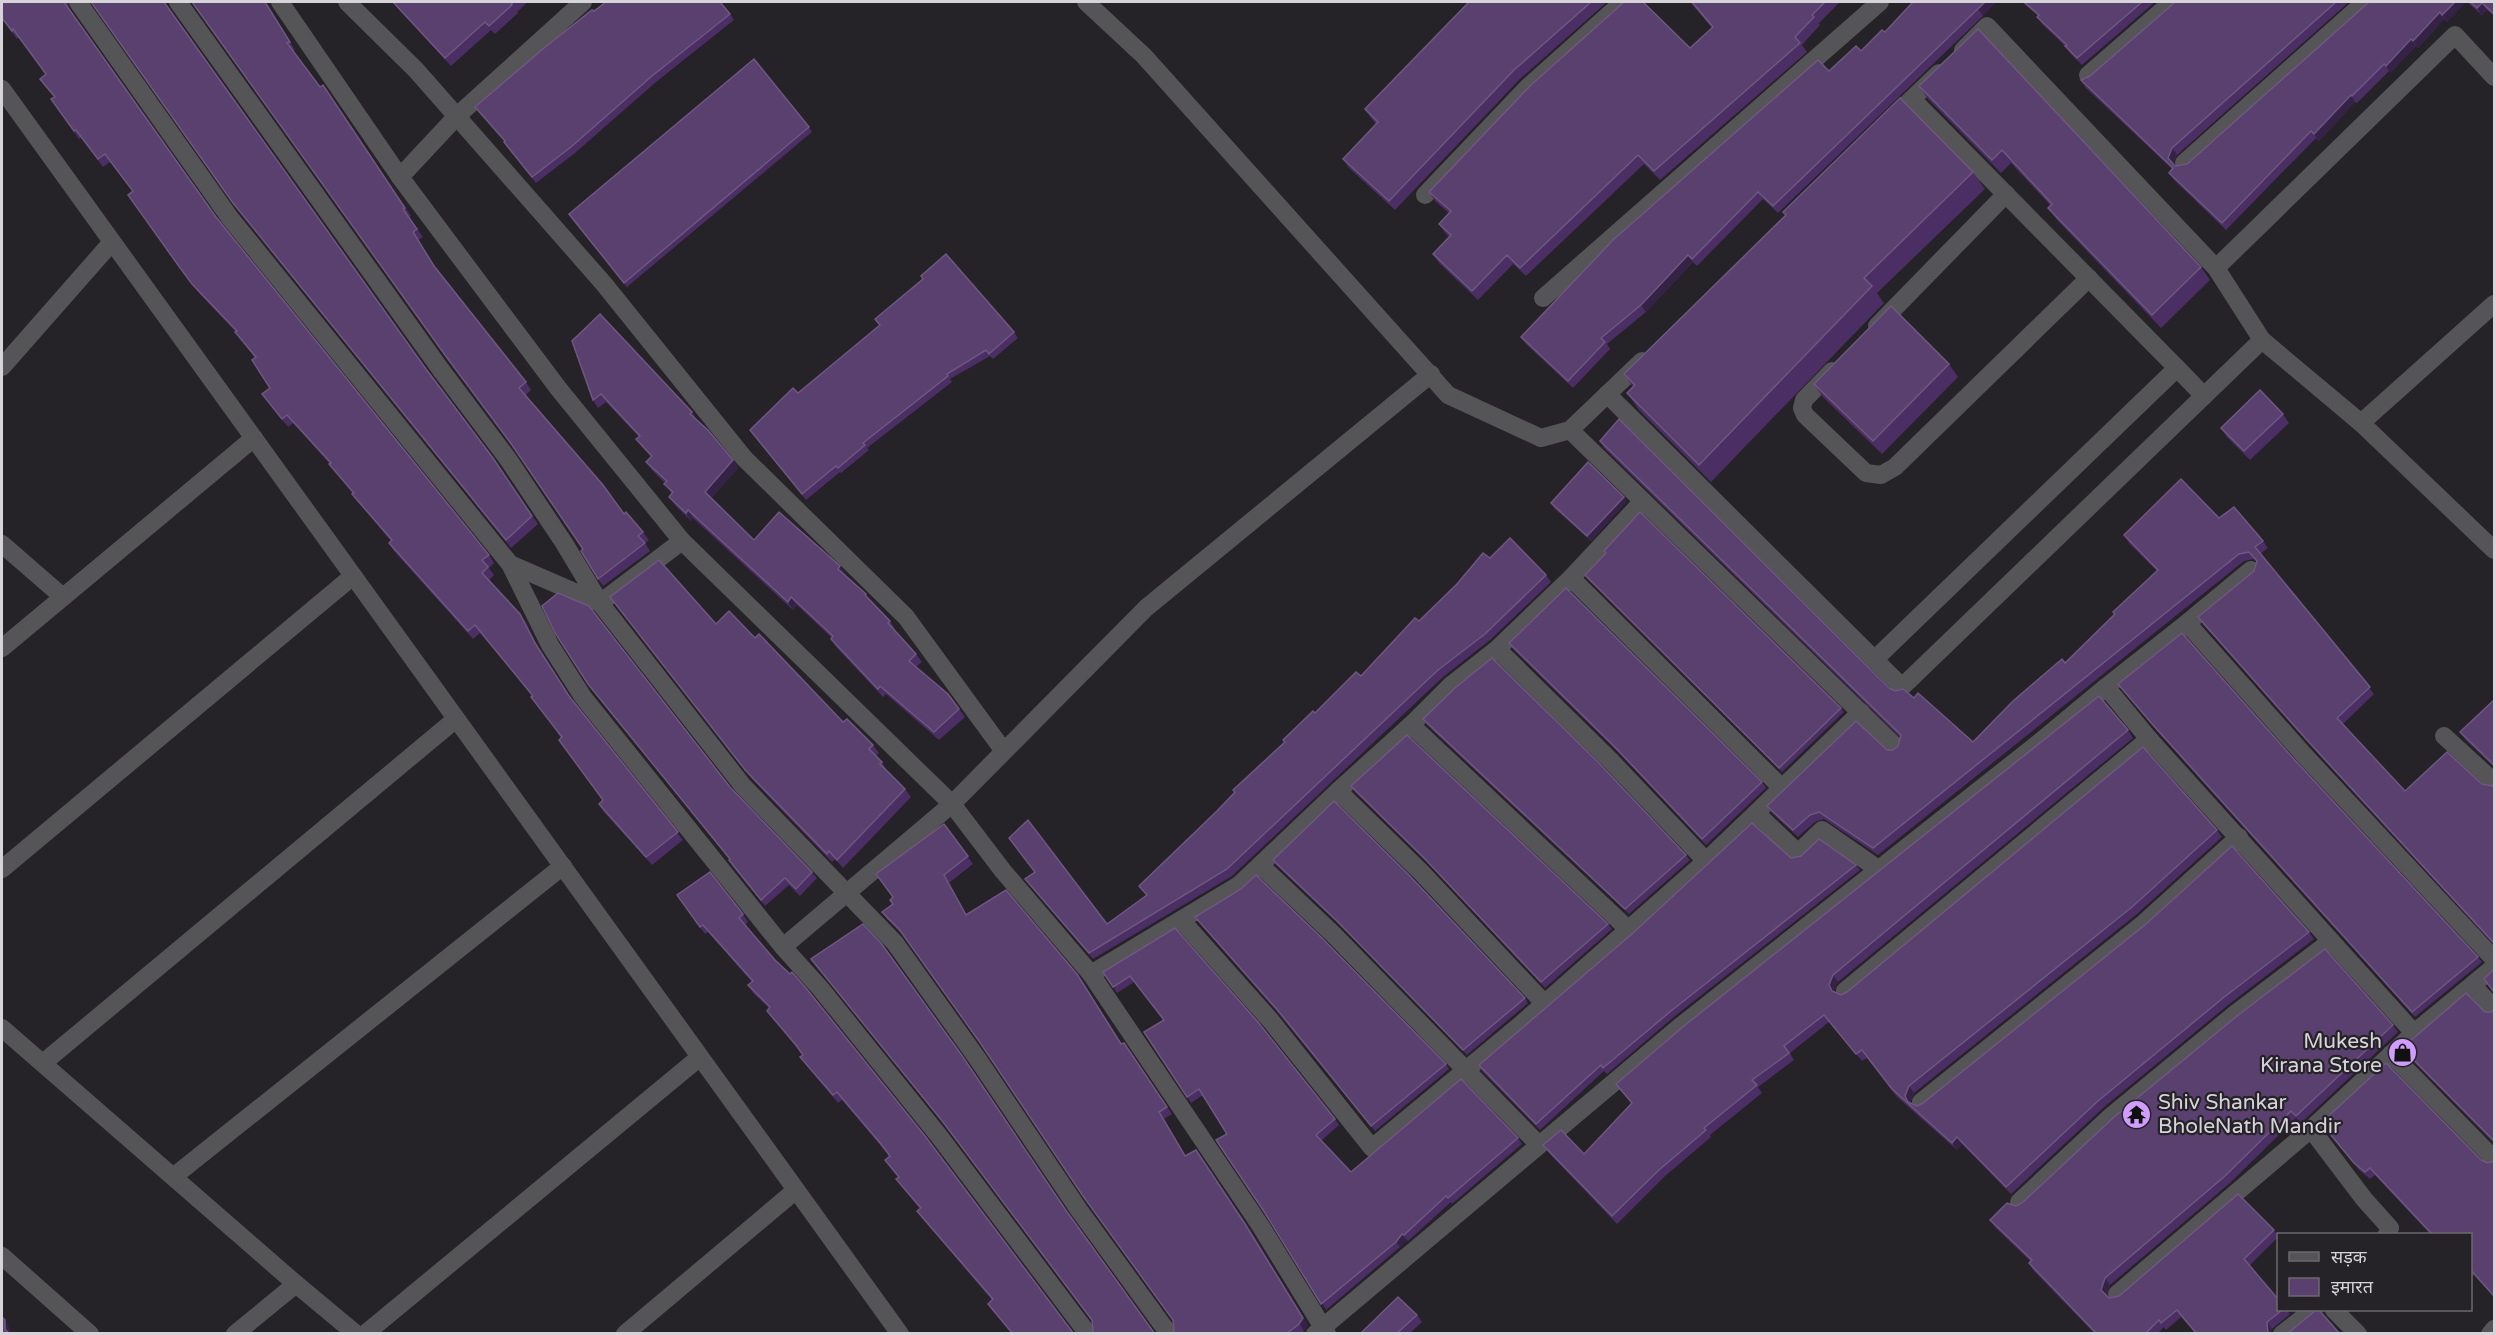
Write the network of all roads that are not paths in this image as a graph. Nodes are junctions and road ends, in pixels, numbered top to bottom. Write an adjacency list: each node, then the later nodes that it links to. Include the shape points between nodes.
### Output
1 (78, 2): 43 (street, via 230,218)
2 (178, 2): 48 (street, via 508,459)
3 (280, 2): 19 (street)
4 (347, 2): 16 (street)
5 (583, 2): 16 (street)
6 (1086, 2): 33 (street, via 1144,56)
7 (1623, 2): 21 (street, via 1528,87)
8 (1880, 2): 25 (street)
9 (2172, 2): 11 (street)
10 (2365, 2): 18 (street)
11 (2088, 75)
12 (2494, 77): 23 (street, via 2455,35)
13 (2, 89): 15 (street)
14 (1912, 99): 17 (street); 20 (street); 23 (street, via 1987,26)
15 (8, 112): 22 (street)
16 (457, 117): 19 (street); 60 (street, via 604,284 744,458 906,617)
17 (1879, 132)
18 (2184, 163)
19 (400, 177): 40 (street, via 558,388)
20 (2006, 194): 24 (street); 28 (street)
21 (1425, 195)
22 (112, 242): 31 (street); 38 (street)
23 (2216, 268): 27 (street)
24 (2089, 278): 30 (street, via 1895,466 1881,475 1866,473 1802,408 1804,400); 32 (street)
25 (1543, 298)
26 (2494, 304): 36 (street)
27 (2262, 340): 35 (street); 36 (street)
28 (1860, 342)
29 (1658, 345): 34 (street)
30 (1844, 359)
31 (2, 367)
32 (2177, 368): 35 (street); 52 (street)
33 (1431, 374): 37 (street, via 1448,395 1542,438); 60 (street, via 1146,608)
34 (1607, 394): 37 (street); 52 (street)
35 (2204, 396): 52 (street, via 1902,687)
36 (2361, 423): 42 (street)
37 (1570, 430): 39 (street)
38 (254, 438): 45 (street); 47 (street)
39 (1642, 501): 46 (street); 54 (street)
40 (682, 541): 48 (street); 64 (street)
41 (2, 544): 47 (street)
42 (2494, 550)
43 (510, 564): 48 (street); 76 (street, via 550,645 583,697)
44 (2251, 570): 49 (street)
45 (353, 576): 55 (street); 70 (street)
46 (1571, 578): 51 (street); 62 (street)
47 (63, 597): 50 (street)
48 (600, 603): 72 (street, via 743,786)
49 (2187, 623): 53 (street); 77 (street)
50 (2, 648)
51 (1497, 649): 56 (street, via 1451,685); 67 (street)
52 (1874, 660)
53 (2106, 687): 58 (street); 71 (street)
54 (1861, 712): 59 (street); 62 (street)
55 (456, 719): 69 (street); 88 (street)
56 (1411, 725): 63 (street); 74 (street)
57 (2444, 736): 61 (street)
58 (2149, 739): 66 (street); 81 (street)
59 (1895, 746)
60 (1003, 750): 64 (street)
61 (2494, 782)
62 (1782, 788): 65 (street)
63 (1338, 791): 68 (street); 82 (street, via 1421,872)
64 (952, 804): 72 (street); 79 (street)
65 (1756, 813): 67 (street); 71 (street, via 1798,854 1821,830)
66 (2239, 837): 75 (street); 90 (street, via 2144,923)
67 (1706, 861): 74 (street)
68 (1260, 865): 73 (street, via 1239,885); 89 (street)
69 (563, 866): 87 (street); 94 (street)
70 (2, 869)
71 (1878, 869): 92 (street)
72 (846, 894): 76 (street); 112 (street, via 895,943 1078,1210)
73 (1182, 921): 79 (street); 89 (street, via 1271,1020 1372,1148)
74 (1629, 930): 82 (street)
75 (2331, 941): 85 (street); 96 (street, via 2110,1117)
76 (783, 947): 111 (street, via 939,1136)
77 (2494, 959)
78 (2494, 967): 80 (street)
79 (1091, 974): 105 (street, via 1260,1225)
80 (2473, 986): 83 (street); 85 (street)
81 (1845, 991)
82 (1544, 1003): 89 (street)
83 (2494, 1008)
84 (2, 1028): 88 (street)
85 (2414, 1033): 86 (street)
86 (2391, 1054): 91 (street); 93 (street)
87 (700, 1058): 95 (street); 109 (street)
88 (43, 1063): 94 (street)
89 (1466, 1070): 92 (street)
90 (1921, 1102)
91 (2311, 1129): 97 (street, via 2390,1228); 100 (street)
92 (1539, 1145): 105 (street)
93 (2494, 1159)
94 (173, 1177): 99 (street)
95 (796, 1190): 104 (street); 110 (street)
96 (2019, 1202)
97 (2388, 1233)
98 (2, 1256): 106 (street)
99 (296, 1284): 107 (street); 108 (street)
100 (2117, 1294)
101 (2312, 1311): 113 (street)
102 (2335, 1311): 114 (street)
103 (2494, 1329): 115 (street)
104 (892, 1331)
105 (1321, 1332)
106 (90, 1334)
107 (235, 1334)
108 (356, 1334)
109 (365, 1334)
110 (625, 1334)
111 (1088, 1334)
112 (1169, 1334)
113 (2282, 1334)
114 (2358, 1334)
115 (2490, 1334)

